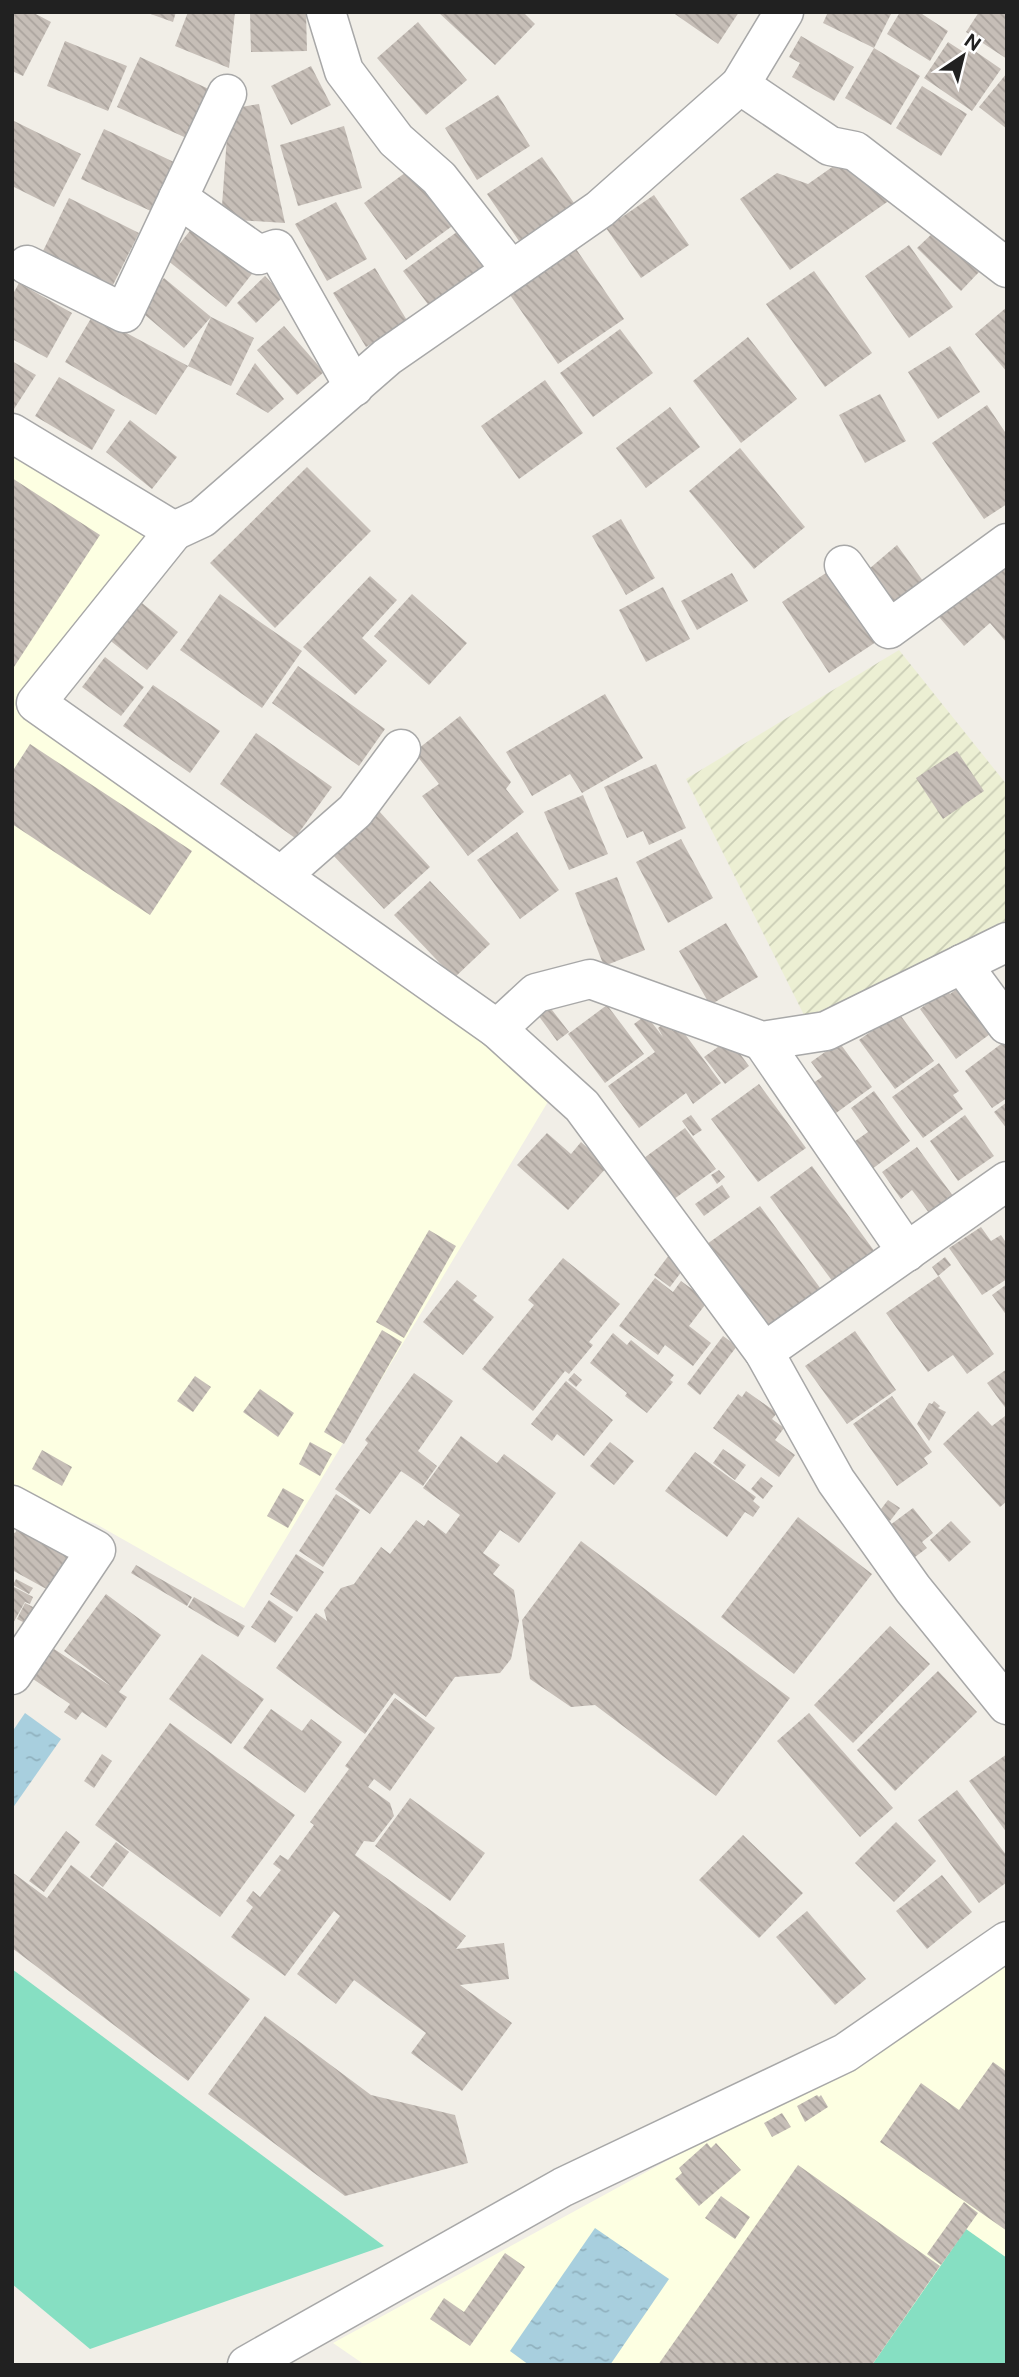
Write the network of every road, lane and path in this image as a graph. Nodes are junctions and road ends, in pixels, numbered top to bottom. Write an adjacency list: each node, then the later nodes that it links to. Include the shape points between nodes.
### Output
1 (326, 12): 8 (street, via 344,71 396,140 439,178)
2 (784, 12): 3 (street)
3 (740, 85): 7 (street, via 830,146 855,151); 8 (street, via 600,209)
4 (227, 94): 5 (street)
5 (178, 198): 6 (street, via 124,313); 9 (street, via 259,255 276,249)
6 (27, 265)
7 (1007, 268)
8 (511, 270): 9 (street, via 387,357)
9 (354, 387): 11 (street, via 202,518)
10 (12, 433): 11 (street)
11 (174, 531): 15 (street, via 36,703)
12 (1007, 543): 13 (street, via 889,629)
13 (844, 565)
14 (401, 749): 15 (street, via 355,811)
15 (281, 876): 19 (street)
16 (1007, 942): 17 (street)
17 (962, 964): 18 (street); 20 (street, via 826,1031)
18 (1007, 1025)
19 (497, 1029): 20 (street, via 536,993 590,979); 23 (street, via 582,1107)
20 (762, 1041): 22 (street)
21 (1007, 1181): 22 (street)
22 (907, 1252): 23 (street)
23 (764, 1352): 26 (street, via 836,1481 914,1589)
24 (12, 1505): 25 (street, via 96,1550)
25 (12, 1675)
26 (1007, 1704)
27 (1007, 1941): 28 (street, via 845,2053 563,2187)
28 (247, 2365)

